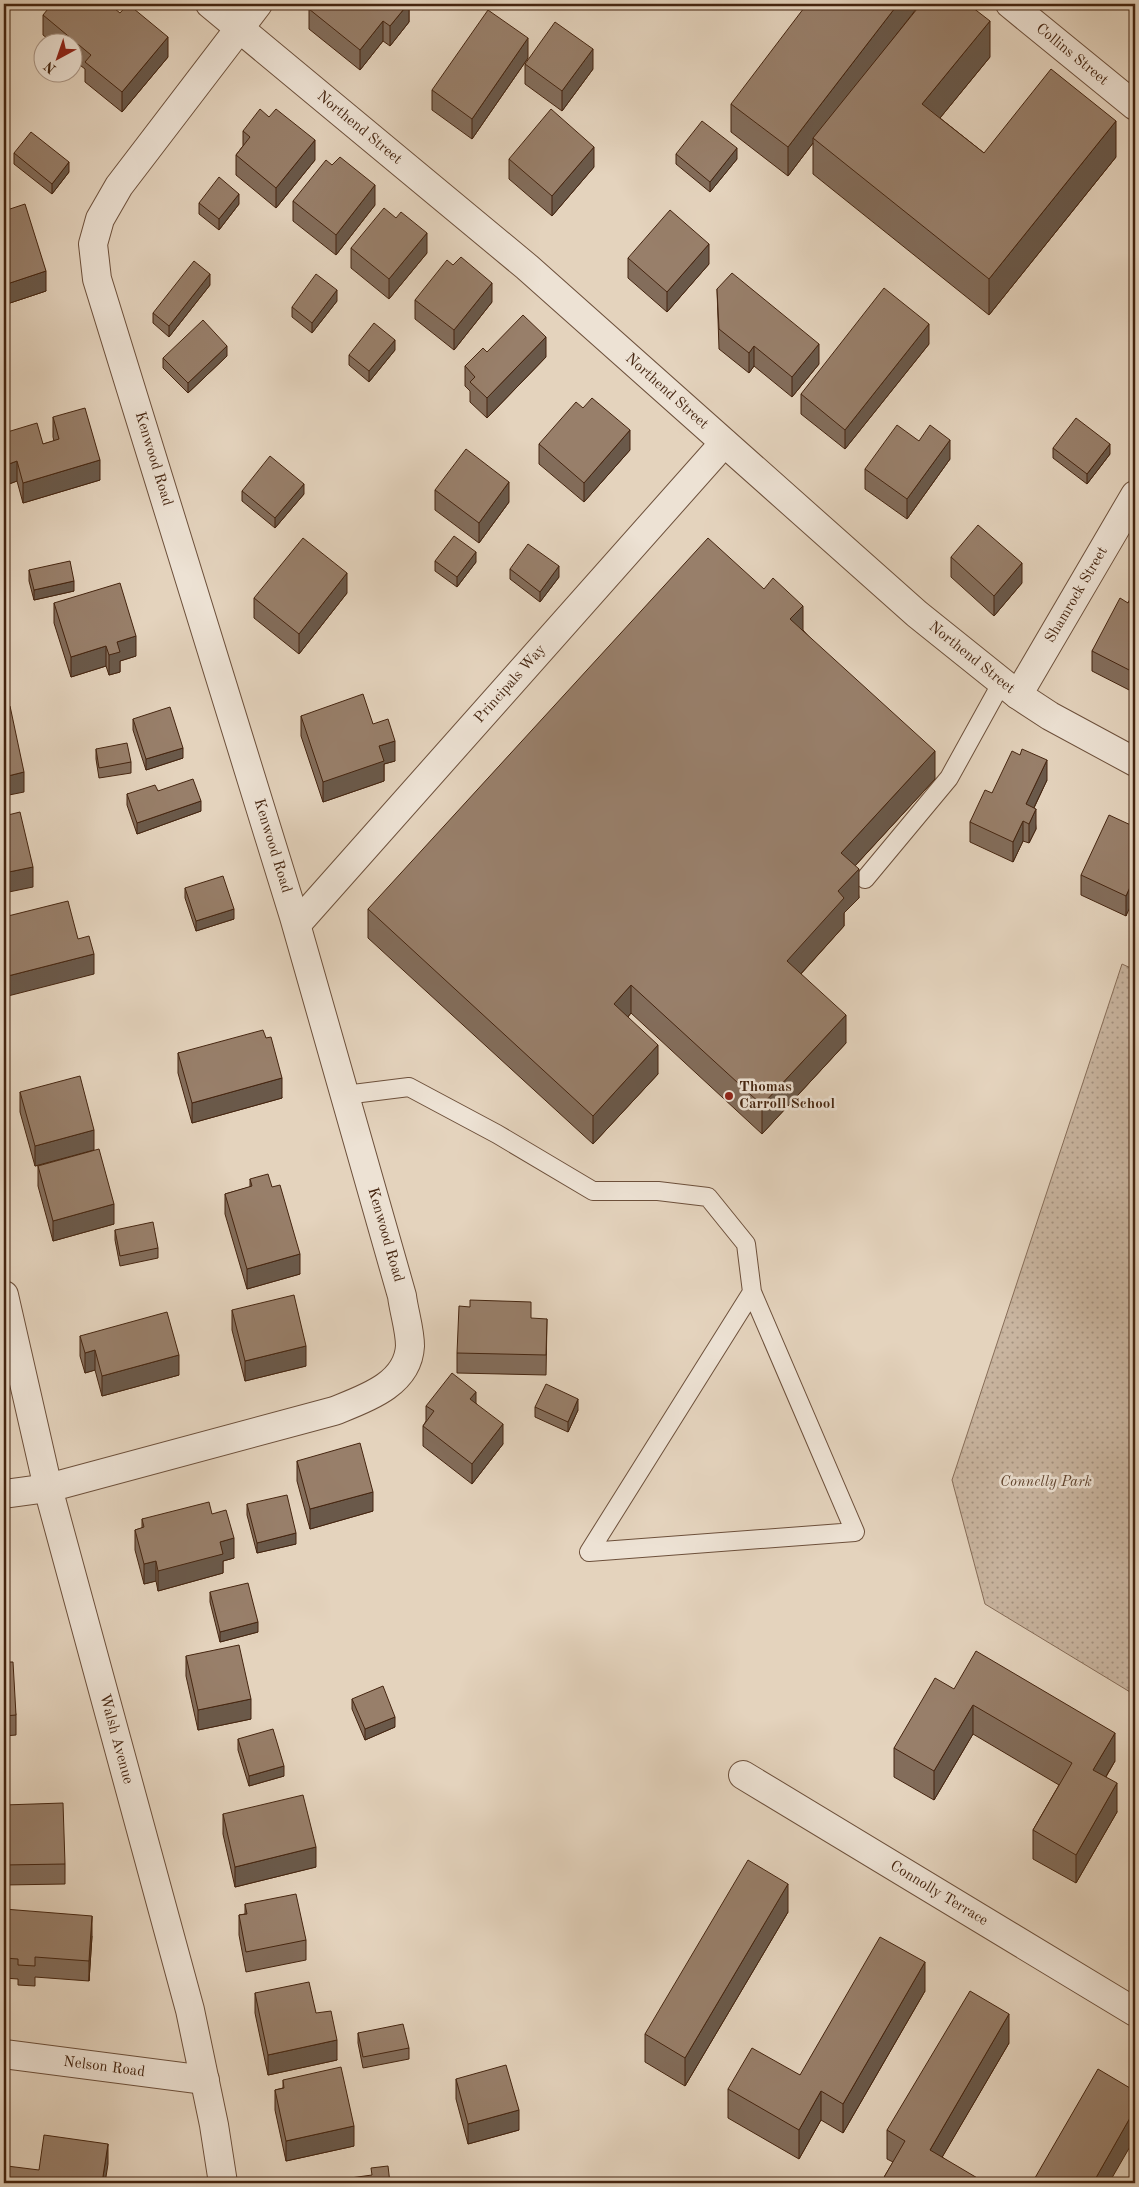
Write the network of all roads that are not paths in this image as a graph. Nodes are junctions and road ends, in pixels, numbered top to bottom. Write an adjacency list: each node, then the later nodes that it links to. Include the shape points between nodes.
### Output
1 (210, 4): 4 (street, Northend Street)
2 (258, 4): 4 (street, Kenwood Road)
3 (1010, 4): 5 (street, Collins Street)
4 (239, 29): 6 (street, Northend Street, via 527,267); 11 (street, Kenwood Road, via 118,186 100,219 94,244 97,279)
5 (1135, 106)
6 (724, 443): 8 (street, Northend Street, via 917,614); 11 (street, Principals Way)
7 (1135, 495): 8 (street, Shamrock Street)
8 (1010, 689): 9 (street, Northend Street, via 1050,716); 10 (lane, via 949,778)
9 (1135, 762)
10 (865, 879)
11 (296, 924): 12 (street, Kenwood Road)
12 (345, 1095): 13 (lane, via 409,1087 593,1191 658,1191 708,1197 746,1244); 15 (street, Kenwood Road, via 402,1296 410,1347 403,1371 388,1385 363,1400 334,1411)
13 (752, 1292): 13 (lane, via 626,1493 589,1552 855,1532)
14 (4, 1294): 15 (street, Walsh Avenue)
15 (48, 1488): 16 (street, Kenwood Road); 20 (street, Walsh Avenue, via 165,1912)
16 (4, 1494)
17 (743, 1775): 18 (street, Connolly Terrace)
18 (1135, 2012)
19 (4, 2054): 20 (street, Nelson Road)
20 (205, 2080): 21 (street, Walsh Avenue)
21 (224, 2183)

